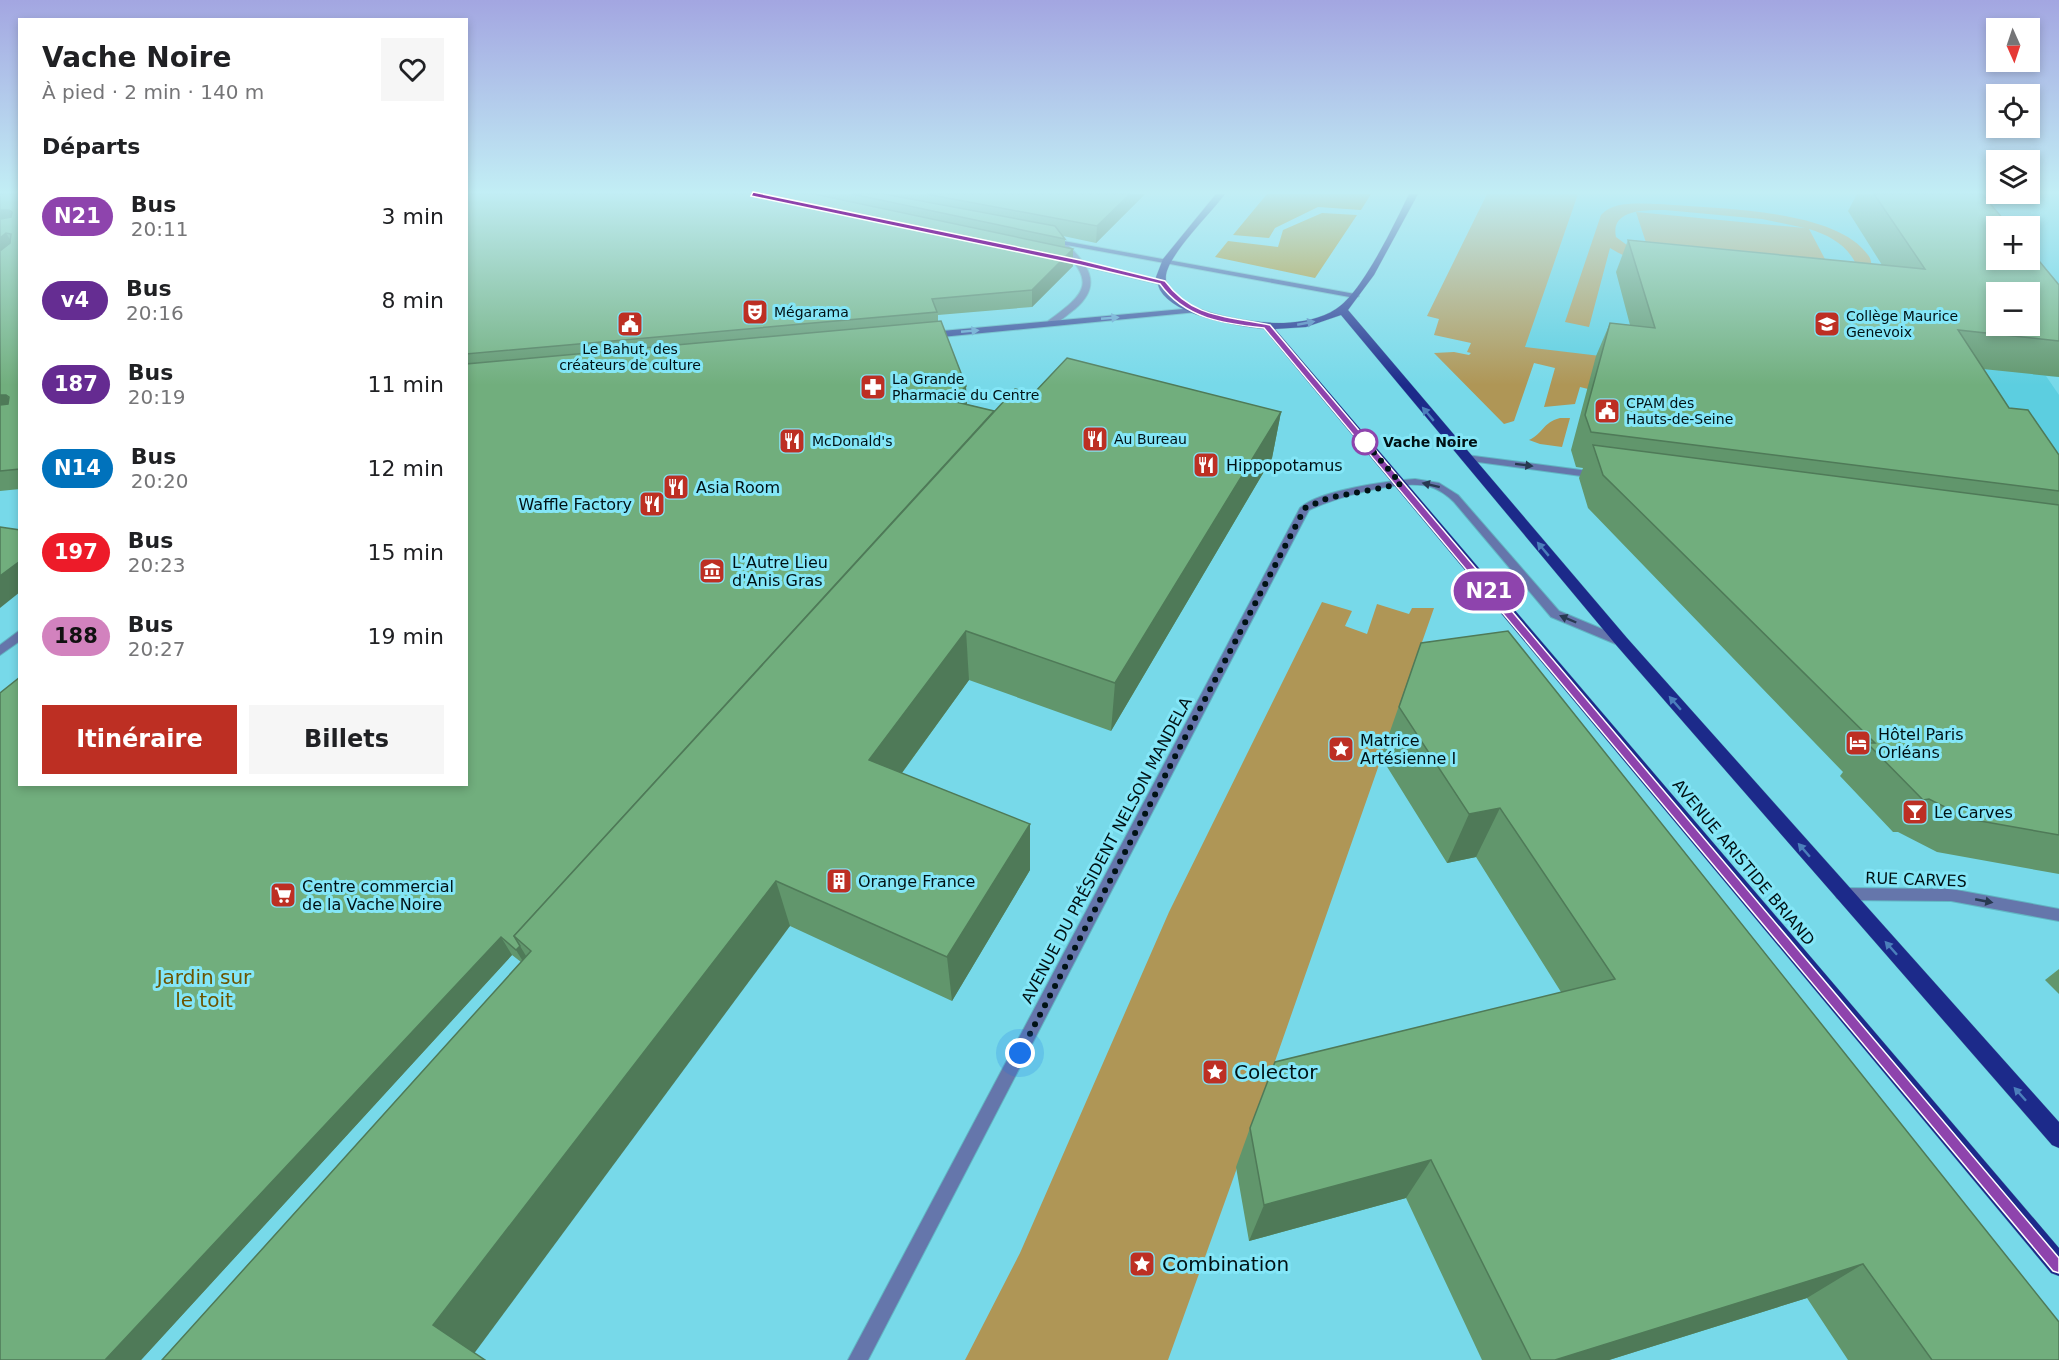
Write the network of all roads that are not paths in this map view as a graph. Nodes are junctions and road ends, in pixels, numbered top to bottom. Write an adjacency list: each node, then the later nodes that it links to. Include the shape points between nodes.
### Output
1 (1075, 257): 7 (street)
2 (1146, 257): 6 (main road)
3 (1169, 257): 6 (main road)
4 (1378, 257): 9 (main road)
5 (1057, 258): 7 (street)
6 (1166, 261): 8 (main road, via 1162,268); 9 (main road)
7 (1080, 262): 8 (street); 12 (street, via 1089,283 1086,294)
8 (1163, 283): 10 (main road, via 1173,297)
9 (1355, 296): 11 (main road)
10 (1194, 310): 12 (main road, one-way to 10); 13 (main road, via 1226,321)
11 (1342, 310): 13 (main road, one-way to 11, via 1303,324); 15 (main road, one-way to 11)
12 (1052, 323): 14 (main road, one-way to 12)
13 (1267, 326): 17 (main road, AVENUE ARISTIDE BRIAND)
14 (926, 335)
15 (1466, 458): 16 (street, one-way to 16); 19 (main road, one-way to 15)
16 (1612, 477)
17 (1401, 484): 19 (street, one-way to 17, via 1556,614 1447,491 1427,483); 24 (main road, AVENUE ARISTIDE BRIAND); 25 (street, AVENUE DU PRÉSIDENT NELSON MANDELA, via 1328,498 1305,508)
18 (18, 636): 20 (street)
19 (1622, 642): 21 (main road, one-way to 19)
20 (0, 651)
21 (1842, 894): 22 (street, RUE CARVES, one-way to 22, via 1951,894); 23 (main road, one-way to 21)
22 (2059, 915)
23 (2059, 1138)
24 (2059, 1265)
25 (858, 1360)

